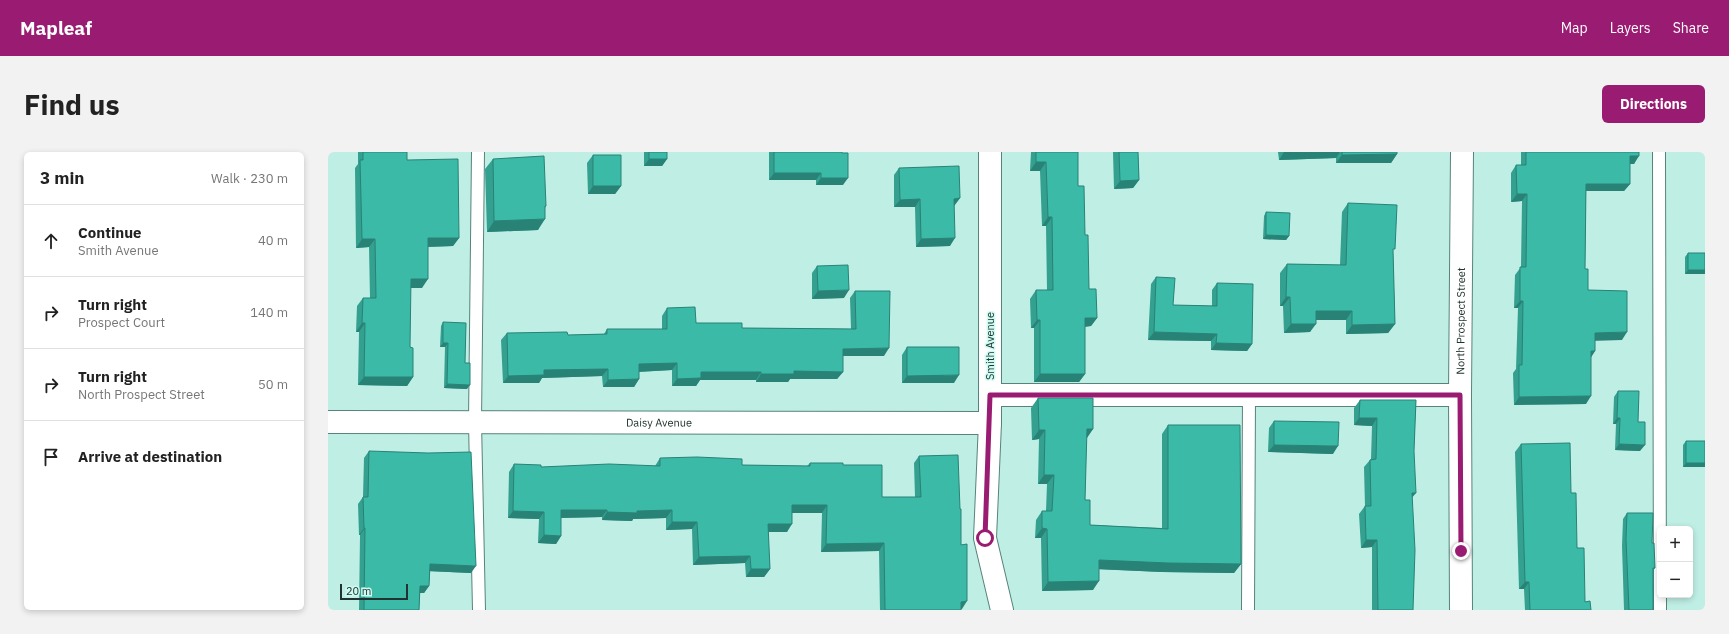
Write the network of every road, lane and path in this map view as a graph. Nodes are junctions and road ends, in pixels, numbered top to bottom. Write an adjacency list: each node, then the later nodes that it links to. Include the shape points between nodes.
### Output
1 (478, 152): 9 (lane)
2 (990, 152): 5 (street, Smith Avenue)
3 (1462, 152): 7 (street, North Prospect Street)
4 (1659, 152): 15 (lane)
5 (990, 395): 6 (street); 10 (street, Smith Avenue)
6 (1249, 395): 7 (street); 13 (lane)
7 (1460, 395): 14 (street, North Prospect Street)
8 (328, 422): 9 (street, Daisy Avenue)
9 (475, 422): 10 (street, Daisy Avenue); 11 (lane)
10 (990, 423): 12 (street, Smith Avenue, via 985,538)
11 (479, 610)
12 (1002, 610)
13 (1248, 610)
14 (1461, 610)
15 (1660, 610)

